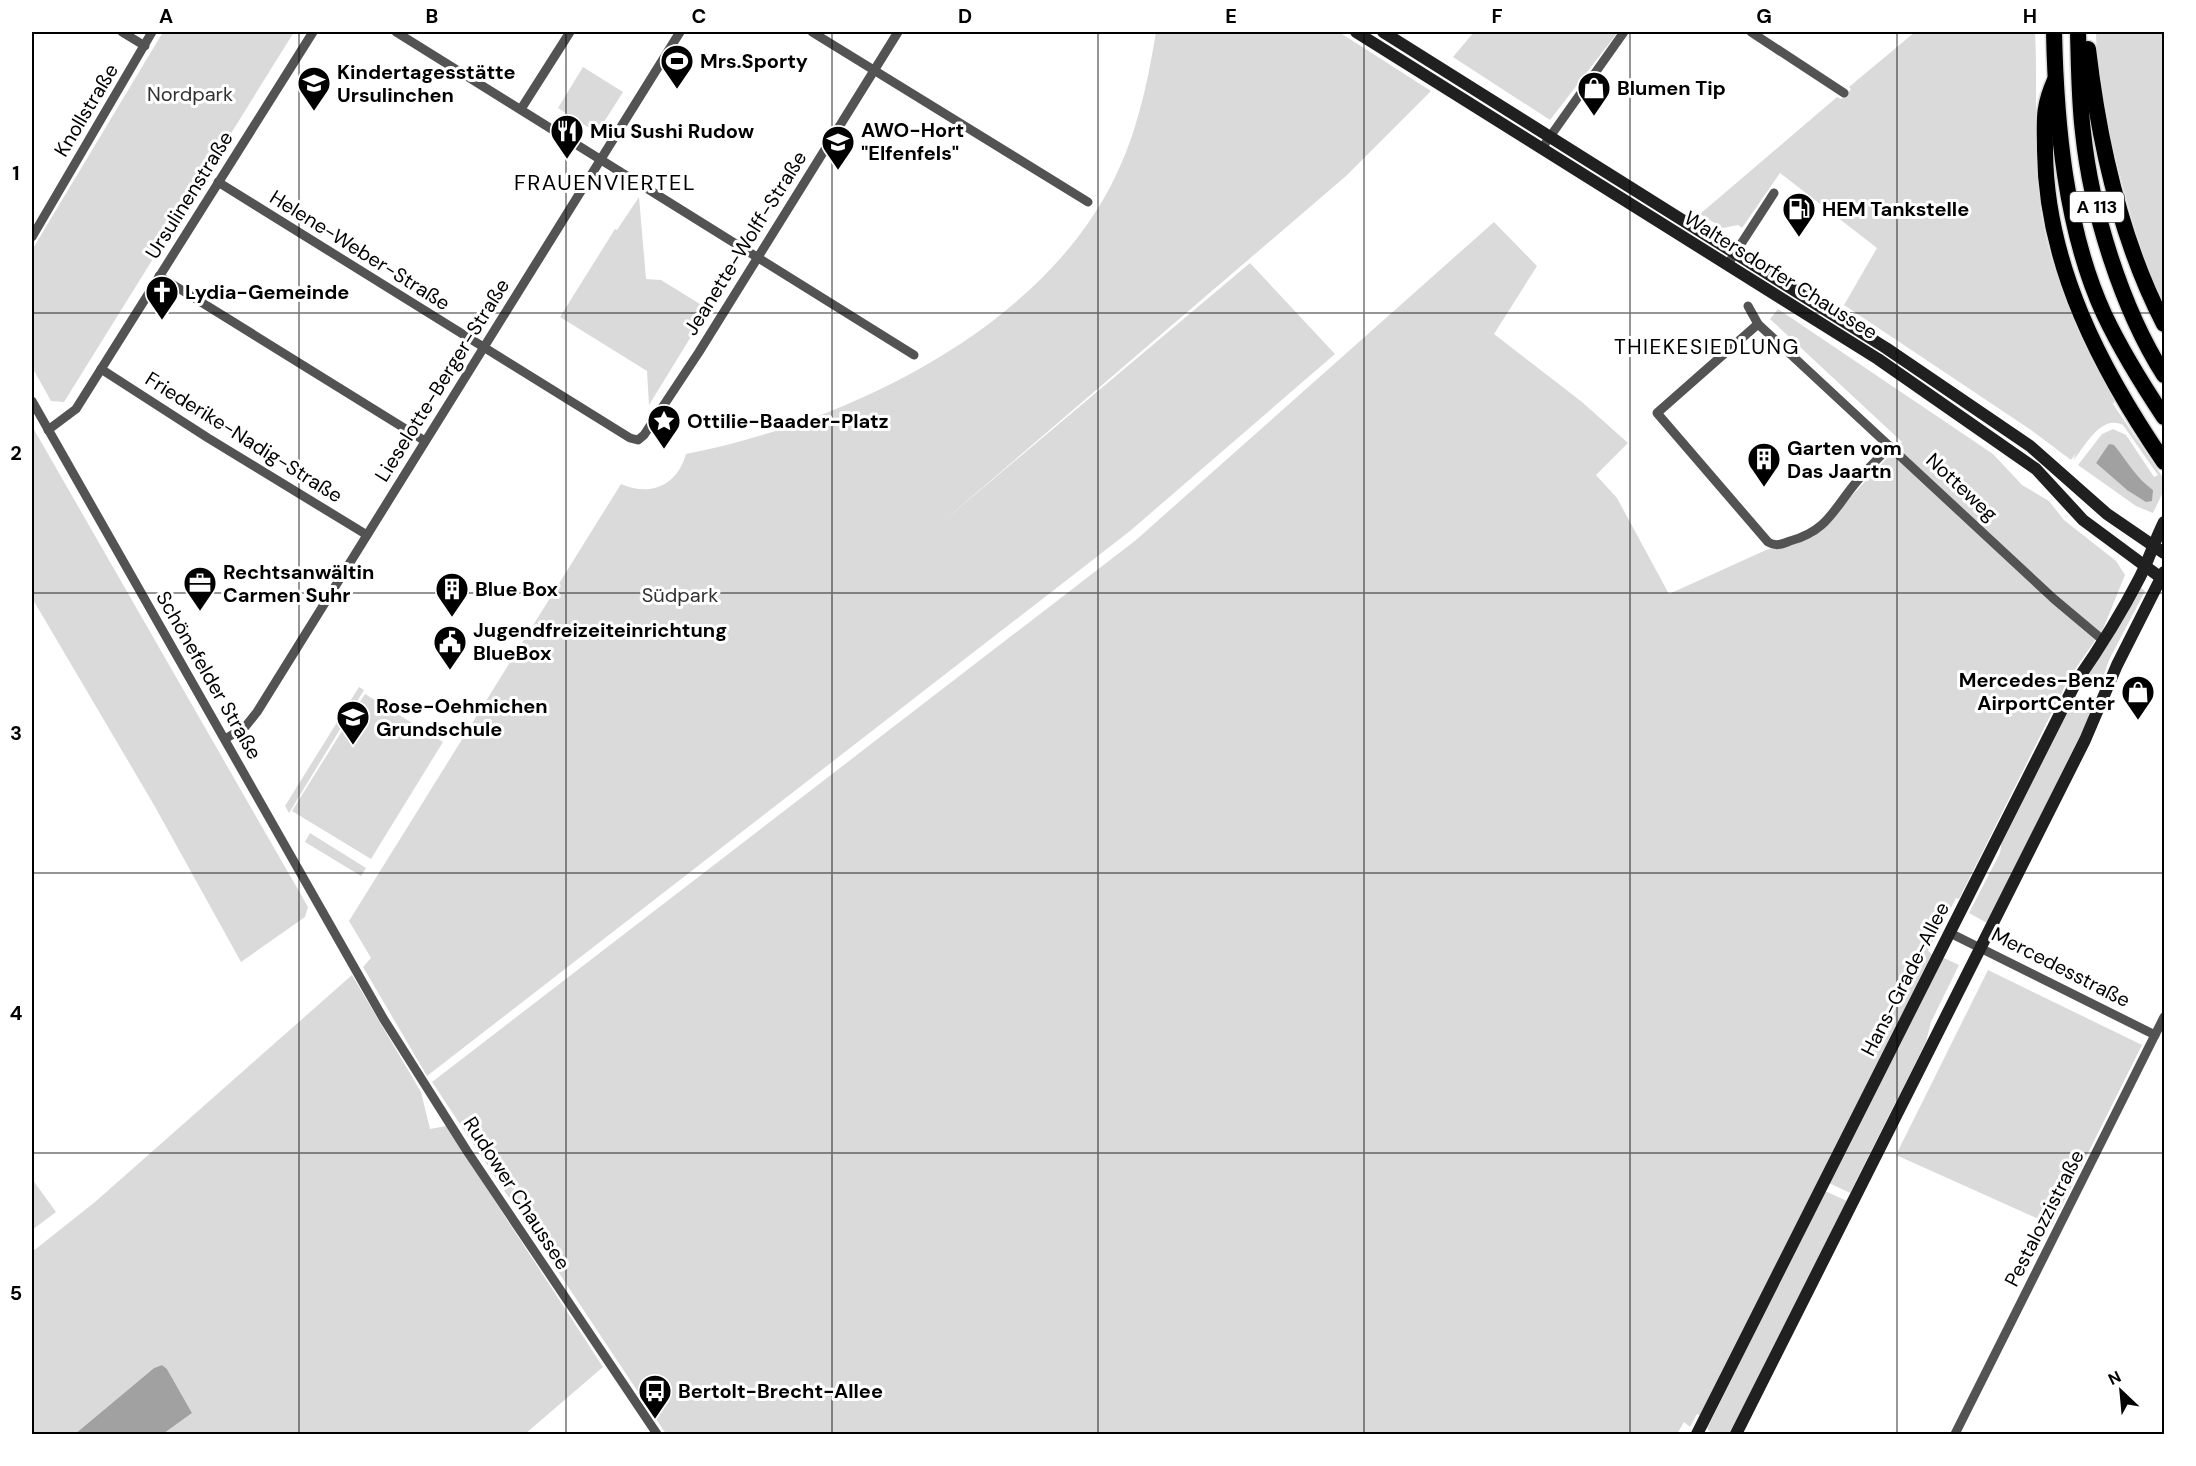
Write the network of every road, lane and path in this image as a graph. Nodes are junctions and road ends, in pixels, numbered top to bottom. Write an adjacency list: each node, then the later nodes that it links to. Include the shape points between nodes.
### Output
1 (122, 32): 16 (street)
2 (152, 32): 16 (street, Knollstraße)
3 (313, 32): 24 (street, Ursulinenstraße)
4 (396, 32): 20 (street)
5 (570, 32): 20 (street)
6 (680, 32): 23 (street, Lieselotte-Berger-Straße)
7 (813, 32): 17 (street)
8 (898, 32): 17 (street, Jeanette-Wolff-Straße)
9 (1356, 32): 22 (street, Waltersdorfer Chaussee)
10 (1383, 32): 21 (street, Waltersdorfer Chaussee)
11 (1624, 32): 21 (street)
12 (1751, 32): 19 (street)
13 (2054, 32): 18 (highway, A 113)
14 (2078, 32): 38 (highway, A 113, via 2083,135 2094,200 2126,297)
15 (2086, 32): 34 (highway, via 2097,119 2116,194 2138,264)
16 (145, 46): 27 (street, Knollstraße)
17 (874, 70): 26 (street); 29 (street, Jeanette-Wolff-Straße)
18 (2055, 81): 40 (highway, A 113, via 2060,142 2081,246 2103,312); 45 (highway, via 2045,102 2045,184 2062,266 2112,380)
19 (1844, 93)
20 (522, 109): 23 (street)
21 (1549, 135): 22 (street); 28 (street, Waltersdorfer Chaussee)
22 (1542, 148): 30 (street, Waltersdorfer Chaussee)
23 (601, 159): 29 (street); 35 (street, Lieselotte-Berger-Straße)
24 (218, 182): 31 (street, Ursulinenstraße); 35 (street, Helene-Weber-Straße)
25 (1774, 193): 28 (street)
26 (1088, 202)
27 (32, 237)
28 (1736, 251): 30 (street); 48 (street, Waltersdorfer Chaussee, via 2030,446 2107,514)
29 (757, 257): 36 (street); 42 (street, Jeanette-Wolff-Straße, via 699,352)
30 (1728, 264): 50 (street, Waltersdorfer Chaussee, via 1878,359 2027,462 2045,476 2083,520)
31 (159, 276): 37 (street, Ursulinenstraße); 43 (street)
32 (1748, 306): 33 (street, Notteweg)
33 (1758, 324): 44 (street, Notteweg); 44 (street, via 1658,413 1773,545 1818,530)
34 (2164, 324)
35 (484, 348): 42 (street, Helene-Weber-Straße); 43 (street, Lieselotte-Berger-Straße)
36 (914, 355)
37 (101, 369): 41 (street, Ursulinenstraße, via 74,412); 47 (street, Friederike-Nadig-Straße)
38 (2163, 373)
39 (32, 402): 41 (street, Schönefelder Straße)
40 (2164, 417)
41 (48, 430): 53 (street, Schönefelder Straße)
42 (638, 440)
43 (425, 441): 47 (street, Lieselotte-Berger-Straße)
44 (1890, 446): 52 (street, Notteweg)
45 (2161, 455)
46 (2164, 522): 48 (street, Hans-Grade-Allee)
47 (368, 535): 53 (street, Lieselotte-Berger-Straße, via 257,712 245,727)
48 (2152, 544): 49 (street, Waltersdorfer Chaussee); 50 (street, Hans-Grade-Allee)
49 (2164, 553)
50 (2145, 565): 51 (street, Waltersdorfer Chaussee); 52 (street, Hans-Grade-Allee)
51 (2164, 576): 55 (street)
52 (2104, 641): 54 (street, Hans-Grade-Allee, via 2076,682)
53 (225, 739): 56 (street, Schönefelder Straße)
54 (1950, 933): 55 (street, Mercedesstraße); 60 (street, Hans-Grade-Allee)
55 (1981, 947): 58 (street, Mercedesstraße); 61 (street)
56 (354, 966): 59 (street, Rudower Chaussee, via 423,1084)
57 (2164, 1017): 58 (street, Pestalozzistraße)
58 (2155, 1035): 62 (street, Pestalozzistraße)
59 (657, 1434)
60 (1697, 1434)
61 (1736, 1434)
62 (1955, 1434)

